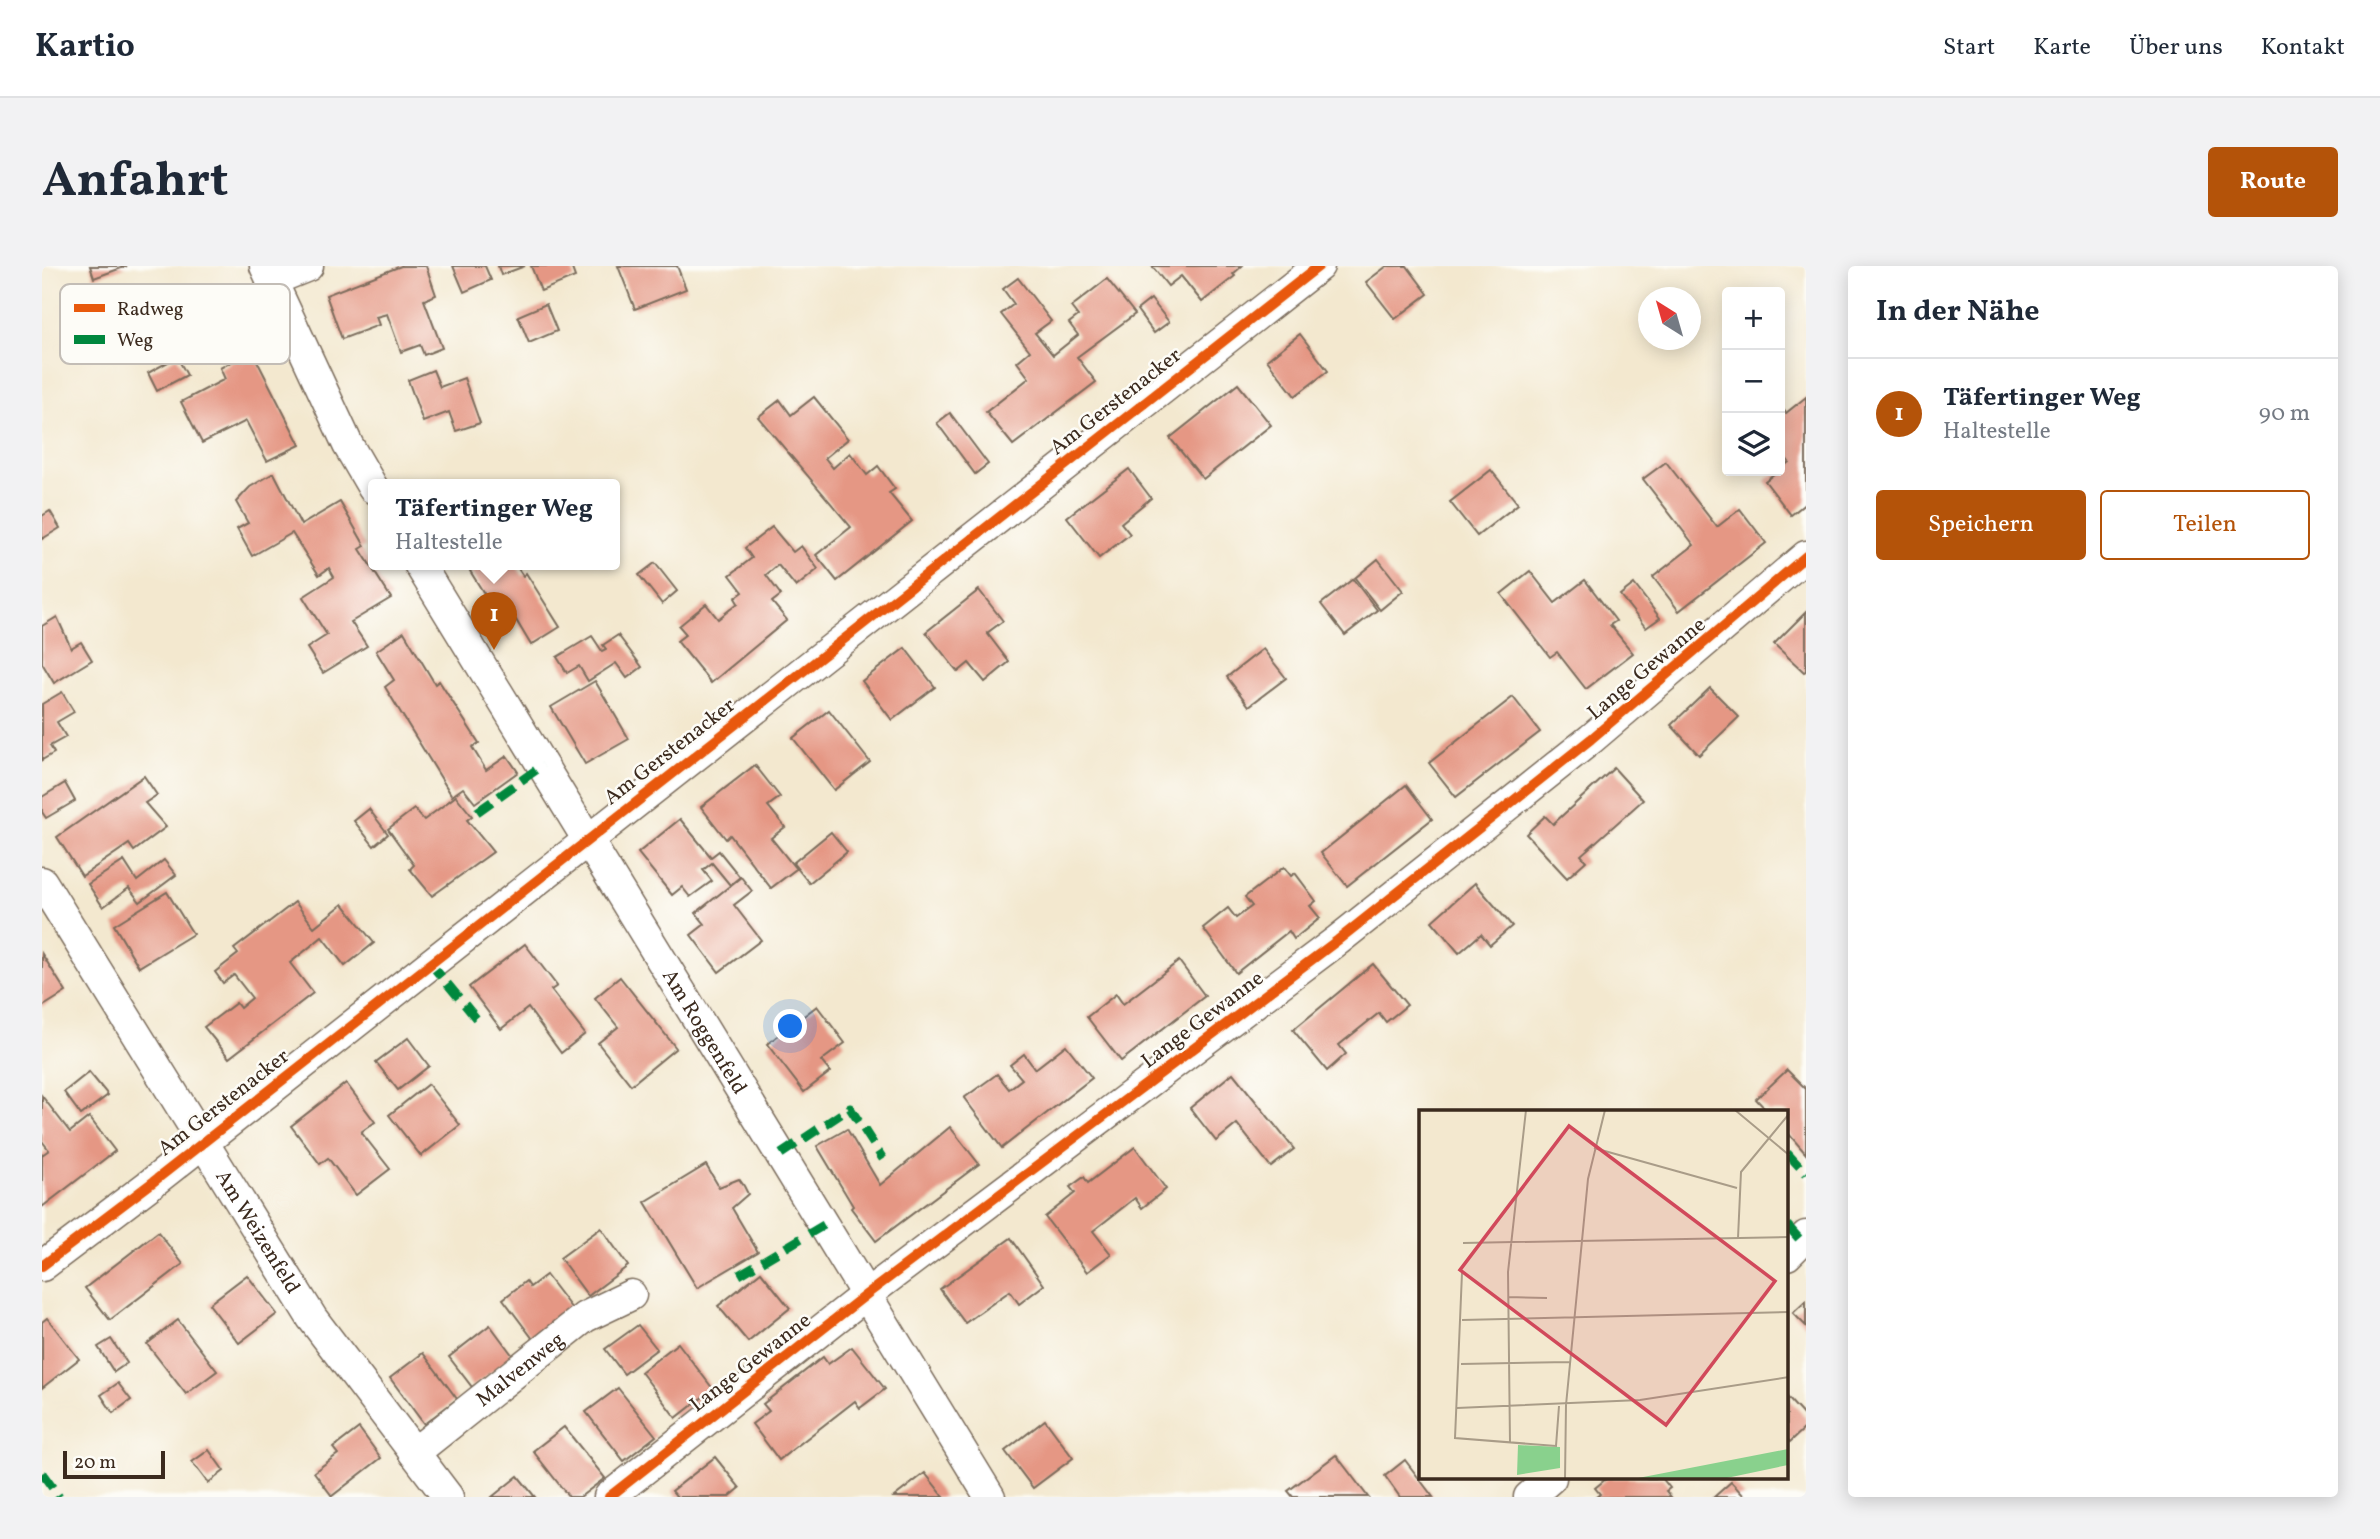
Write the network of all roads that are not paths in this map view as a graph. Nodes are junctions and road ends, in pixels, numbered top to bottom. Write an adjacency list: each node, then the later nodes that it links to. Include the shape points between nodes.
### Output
1 (308, 266): 3 (street)
2 (1319, 266): 8 (street, Am Gerstenacker)
3 (268, 273)
4 (290, 320): 5 (street)
5 (368, 479)
6 (1806, 556): 14 (street, Lange Gewanne, via 1591,739 1338,940)
7 (423, 570): 8 (street, Am Roggenfeld)
8 (587, 839): 10 (street, Am Gerstenacker); 14 (street, Am Roggenfeld)
9 (42, 882): 10 (street, Am Weizenfeld)
10 (203, 1143): 13 (street, Am Gerstenacker); 16 (street, Am Weizenfeld, via 312,1318)
11 (1806, 1236): 12 (street)
12 (1788, 1254)
13 (42, 1266)
14 (867, 1294): 19 (street, Lange Gewanne); 20 (street, Am Roggenfeld)
15 (631, 1295): 16 (street, Malvenweg, via 584,1317)
16 (414, 1453): 18 (street, Am Weizenfeld)
17 (1549, 1480): 21 (street)
18 (447, 1497)
19 (609, 1497)
20 (990, 1497)
21 (1529, 1497)

